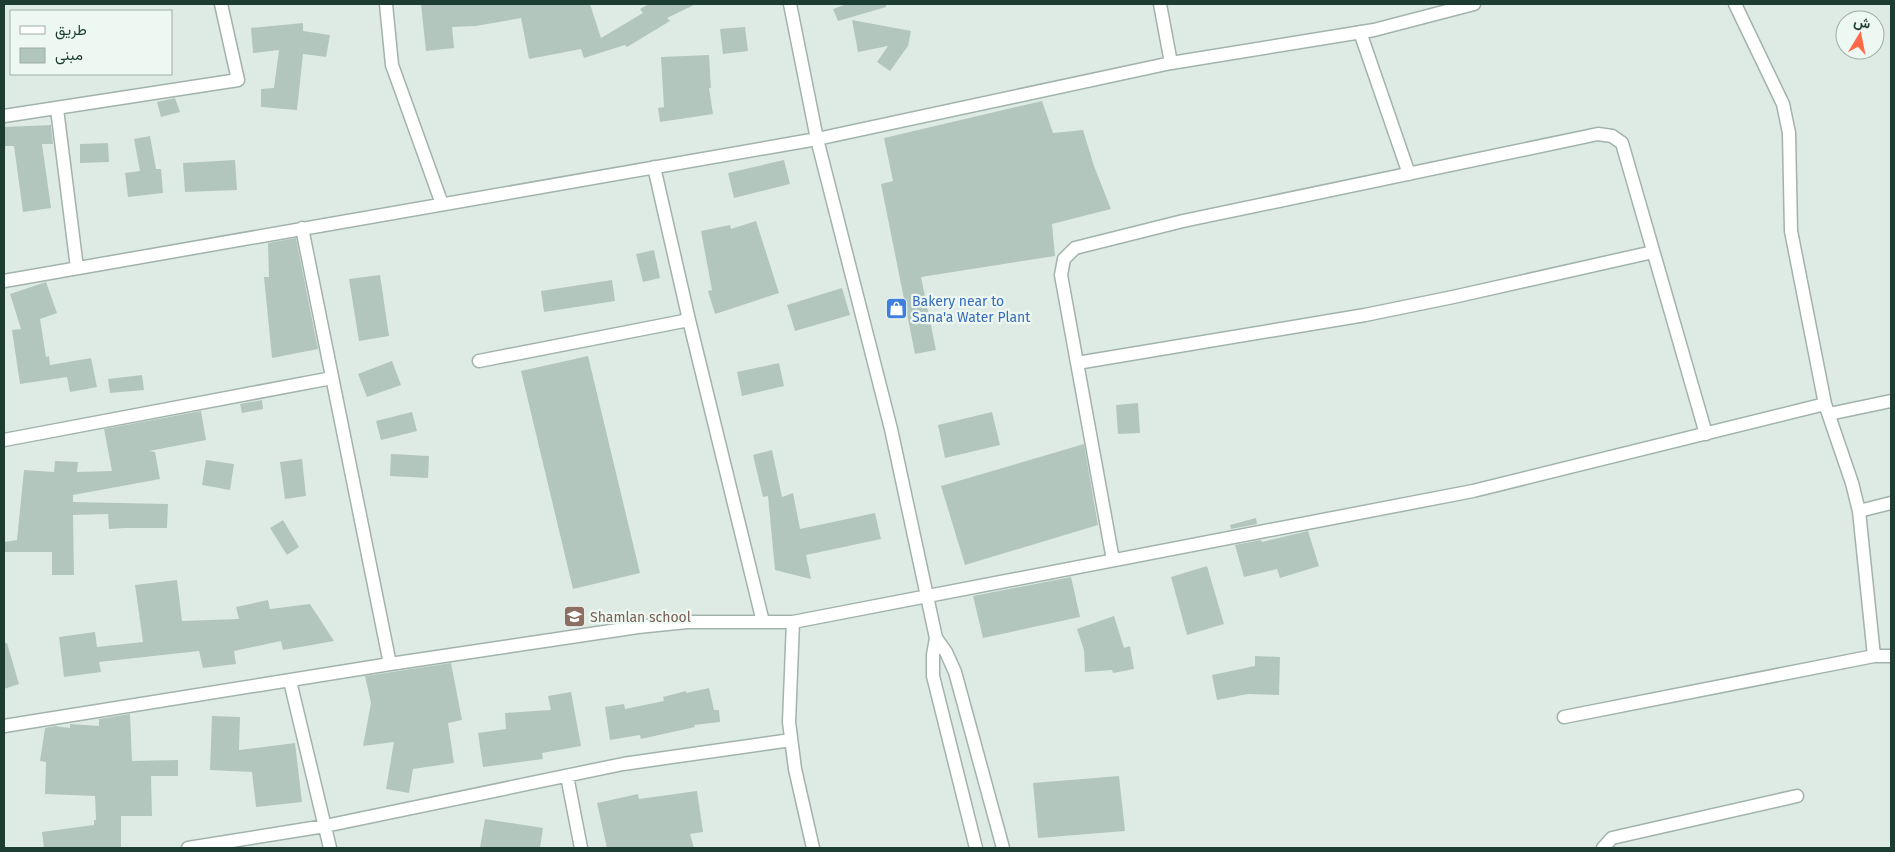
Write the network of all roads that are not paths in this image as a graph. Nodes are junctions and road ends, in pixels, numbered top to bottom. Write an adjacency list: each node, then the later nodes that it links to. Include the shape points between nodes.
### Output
1 (221, 4): 9 (street, via 238,80)
2 (386, 4): 14 (street, via 392,65)
3 (790, 4): 11 (street)
4 (1160, 4): 8 (street)
5 (1474, 4): 7 (street)
6 (1735, 4): 24 (street, via 1783,104 1789,133 1791,231)
7 (1360, 32): 8 (street); 13 (street)
8 (1171, 63): 11 (street)
9 (57, 109): 10 (street); 17 (street)
10 (4, 116)
11 (817, 139): 12 (street); 30 (street, via 891,429)
12 (654, 167): 14 (street); 19 (street)
13 (1409, 174): 16 (street, via 1598,134 1612,136 1622,143); 21 (street, via 1183,221 1075,248 1064,259 1061,275)
14 (442, 204): 15 (street)
15 (302, 228): 17 (street); 22 (street)
16 (1653, 252): 21 (street, via 1365,315); 25 (street)
17 (78, 268): 18 (street)
18 (4, 281)
19 (689, 320): 20 (street); 31 (street)
20 (479, 361)
21 (1077, 362): 29 (street)
22 (332, 378): 26 (street); 36 (street)
23 (1891, 401): 24 (street)
24 (1827, 409): 25 (street); 28 (street)
25 (1706, 434): 29 (street, via 1473,491)
26 (4, 440)
27 (1891, 503): 28 (street)
28 (1859, 511): 34 (street)
29 (1113, 560): 30 (street)
30 (926, 595): 32 (street); 33 (street)
31 (763, 622): 32 (street); 36 (street, via 638,626)
32 (793, 622): 40 (street)
33 (936, 638): 48 (street, via 932,655 934,676); 49 (street, via 955,672)
34 (1874, 656): 35 (street); 38 (street)
35 (1891, 656)
36 (390, 664): 37 (street)
37 (290, 681): 39 (street); 43 (street)
38 (1564, 717)
39 (4, 726)
40 (791, 740): 41 (street, via 623,764); 47 (street)
41 (567, 776): 43 (street); 46 (street)
42 (1797, 796): 50 (street, via 1612,838)
43 (325, 826): 44 (street); 45 (street)
44 (188, 848)
45 (330, 848)
46 (581, 848)
47 (814, 848)
48 (976, 848)
49 (1003, 848)
50 (1603, 848)

